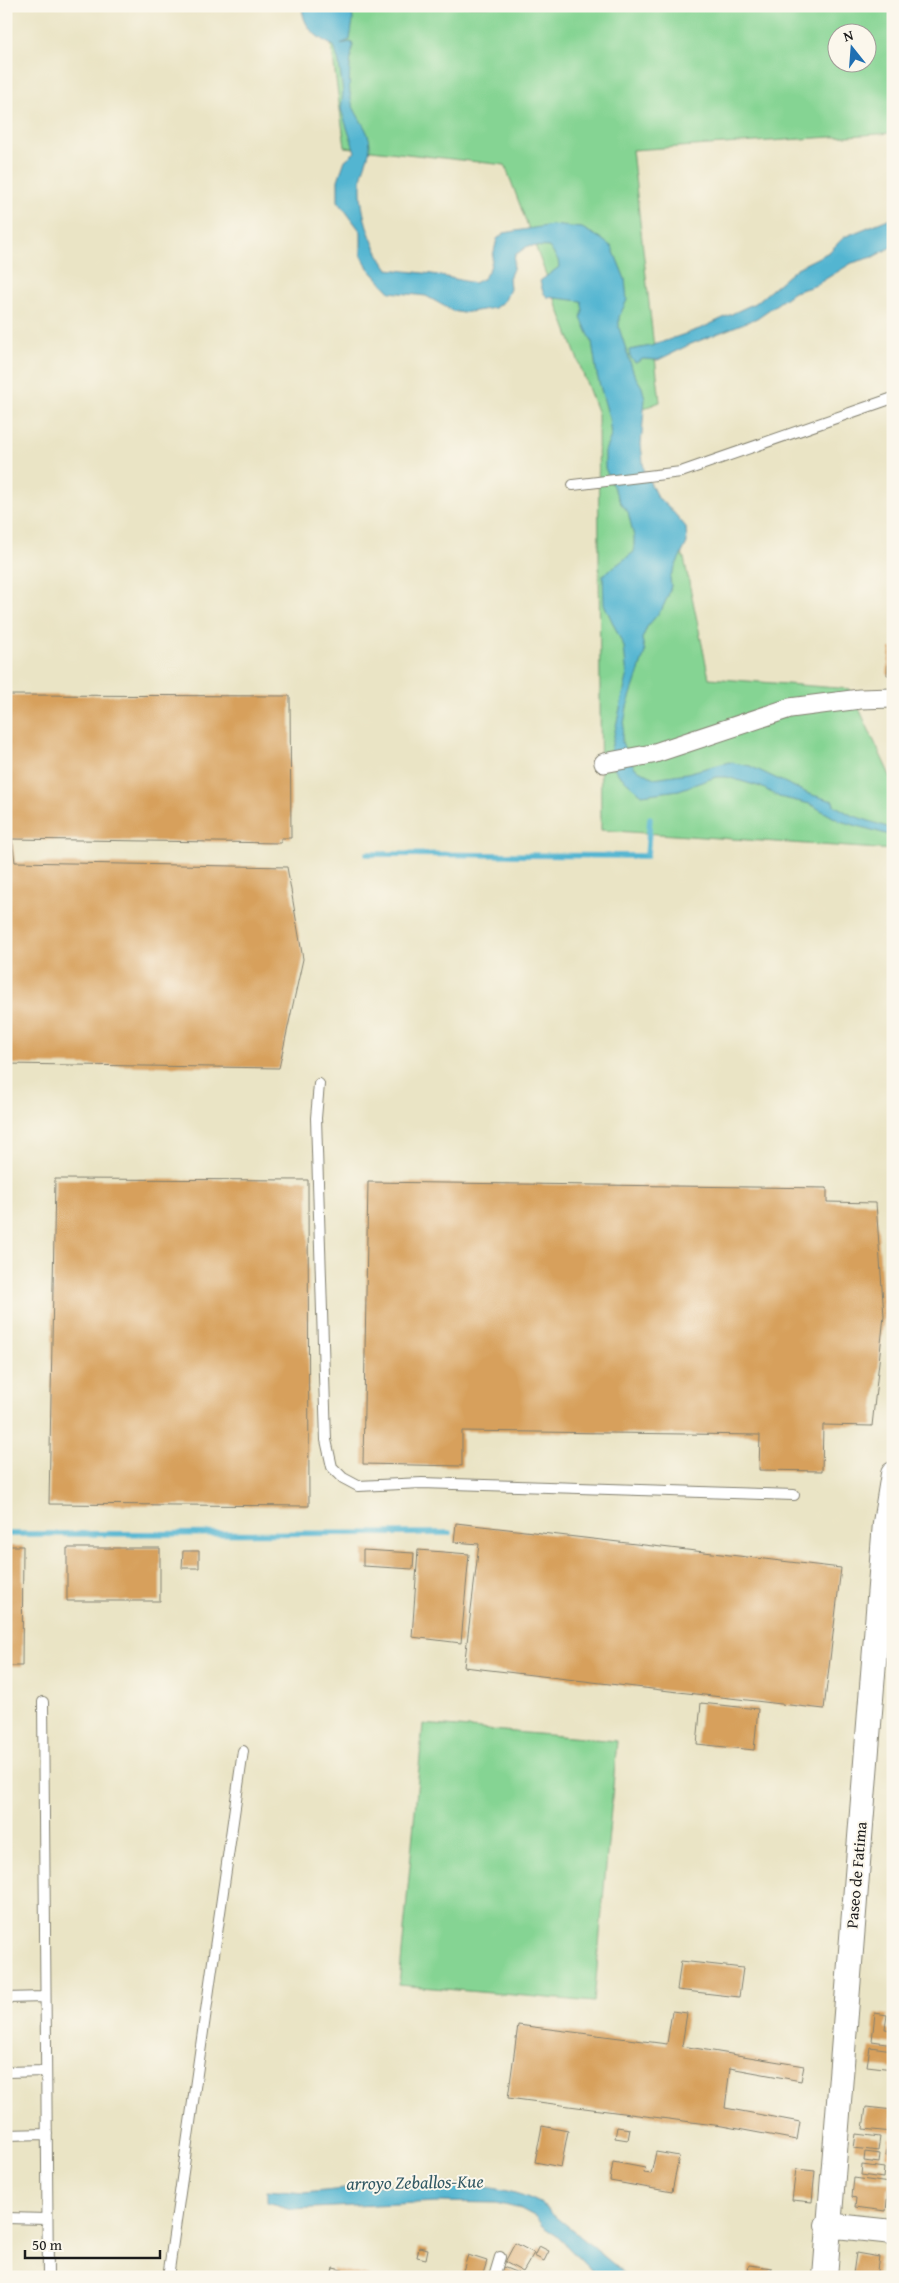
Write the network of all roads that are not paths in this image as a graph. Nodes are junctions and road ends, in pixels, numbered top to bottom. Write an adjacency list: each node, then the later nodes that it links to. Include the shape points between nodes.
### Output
1 (893, 398): 2 (lane, via 681,472)
2 (573, 485)
3 (893, 698): 4 (street, via 790,708 652,754)
4 (604, 763)
5 (319, 1084): 7 (lane, via 316,1118 326,1440 332,1466 343,1478 358,1486 422,1483)
6 (893, 1474): 8 (street, Paseo de Fatima)
7 (794, 1495)
8 (888, 1538): 19 (street, Paseo de Fatima)
9 (43, 1702): 12 (lane)
10 (243, 1751): 23 (lane)
11 (6, 1998): 12 (lane)
12 (45, 1998): 13 (lane)
13 (46, 2071): 14 (lane); 15 (lane)
14 (6, 2072)
15 (47, 2134): 16 (lane); 18 (lane)
16 (6, 2135)
17 (6, 2218): 18 (lane)
18 (47, 2218): 22 (lane)
19 (827, 2225): 20 (street); 25 (street, Paseo de Fatima)
20 (893, 2232)
21 (500, 2258): 24 (lane)
22 (48, 2277)
23 (168, 2277)
24 (494, 2277)
25 (825, 2277)

